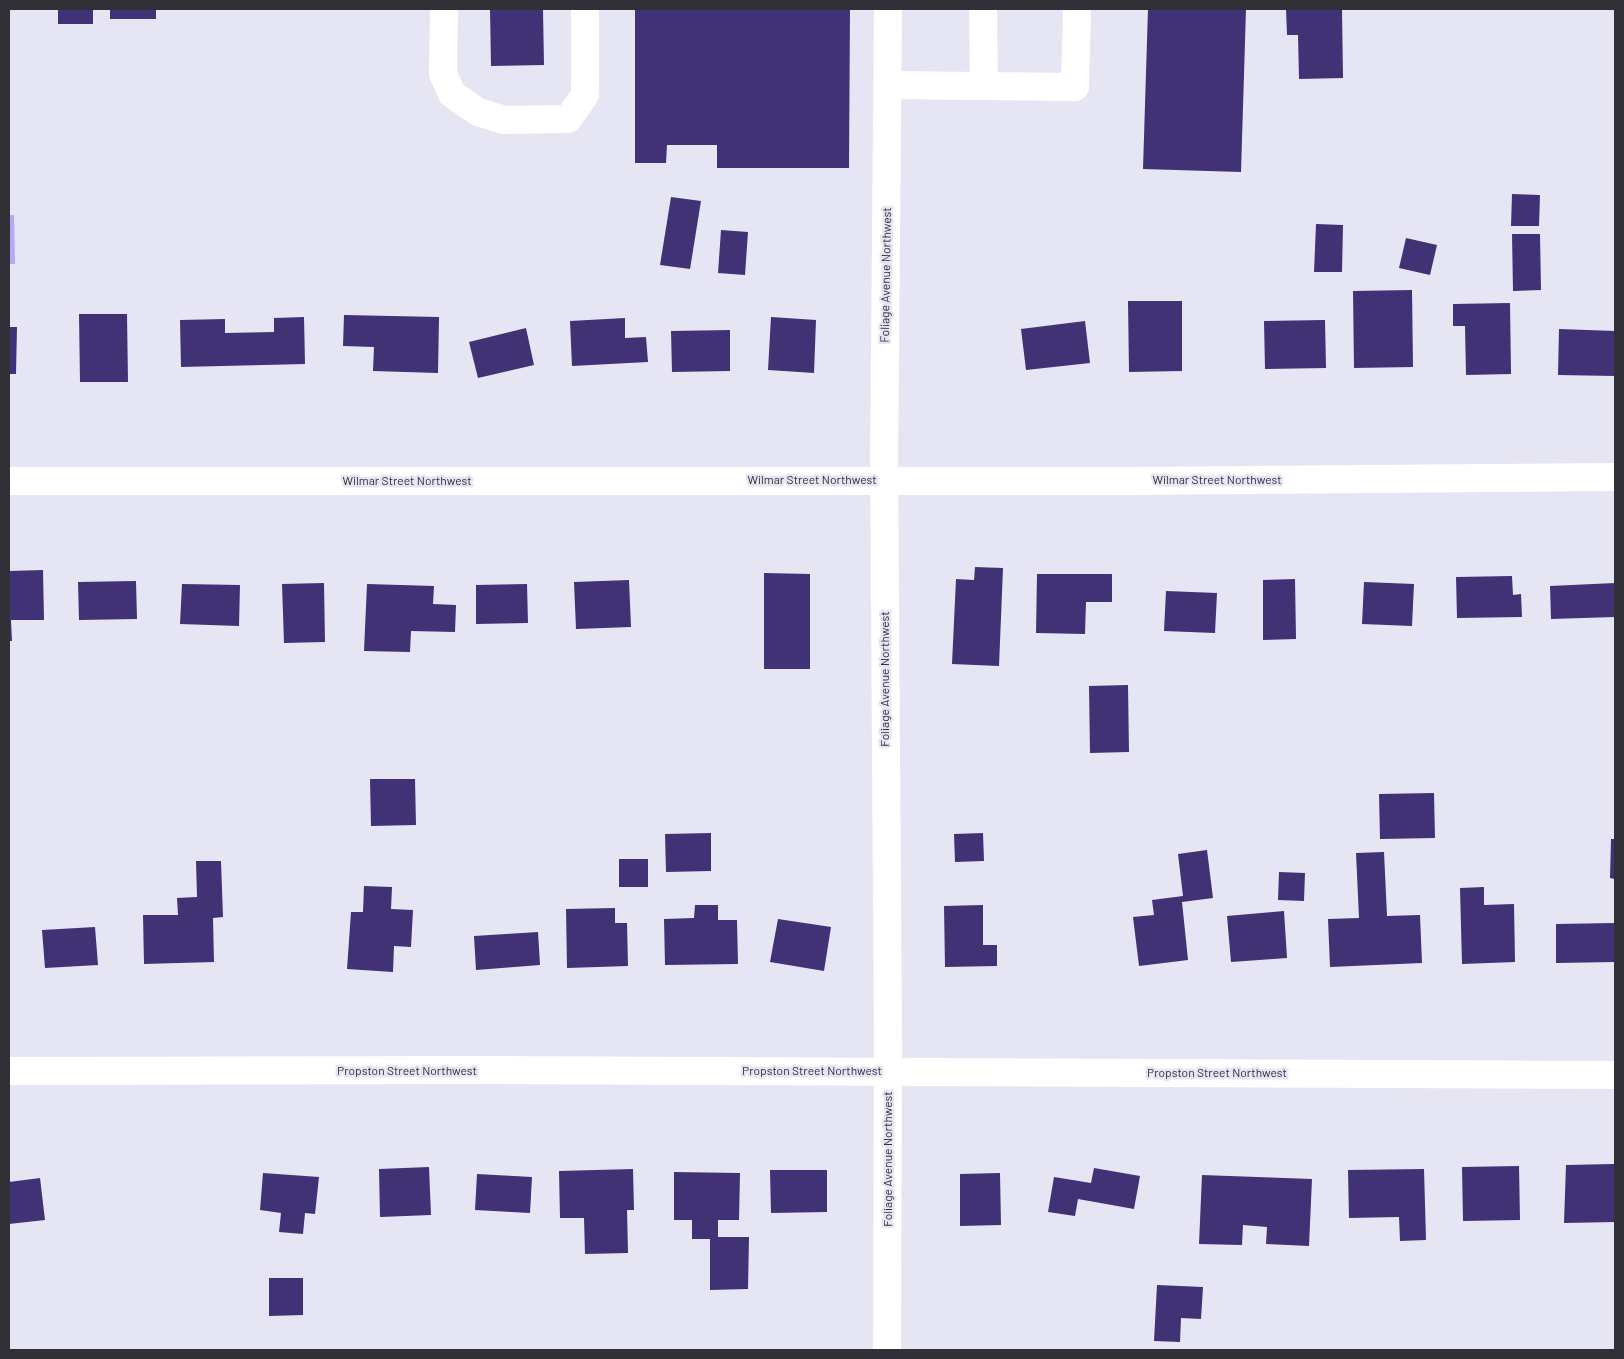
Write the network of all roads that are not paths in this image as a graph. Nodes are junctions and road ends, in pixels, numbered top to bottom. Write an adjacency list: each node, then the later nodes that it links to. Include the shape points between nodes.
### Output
1 (444, 9): 2 (street, via 443,74 452,94 478,112 504,120 568,119 585,95)
2 (585, 9)
3 (888, 9): 6 (street, Foliage Avenue Northwest)
4 (983, 9): 7 (street)
5 (1077, 9): 7 (street, via 1075,87)
6 (887, 85): 7 (street); 9 (street, Foliage Avenue Northwest)
7 (984, 86)
8 (1615, 477): 9 (street, Wilmar Street Northwest)
9 (884, 480): 10 (street, Wilmar Street Northwest); 12 (street, Foliage Avenue Northwest)
10 (9, 481)
11 (9, 1071): 12 (street, Propston Street Northwest)
12 (888, 1072): 13 (street, Propston Street Northwest); 14 (street, Foliage Avenue Northwest)
13 (1615, 1075)
14 (887, 1350)

